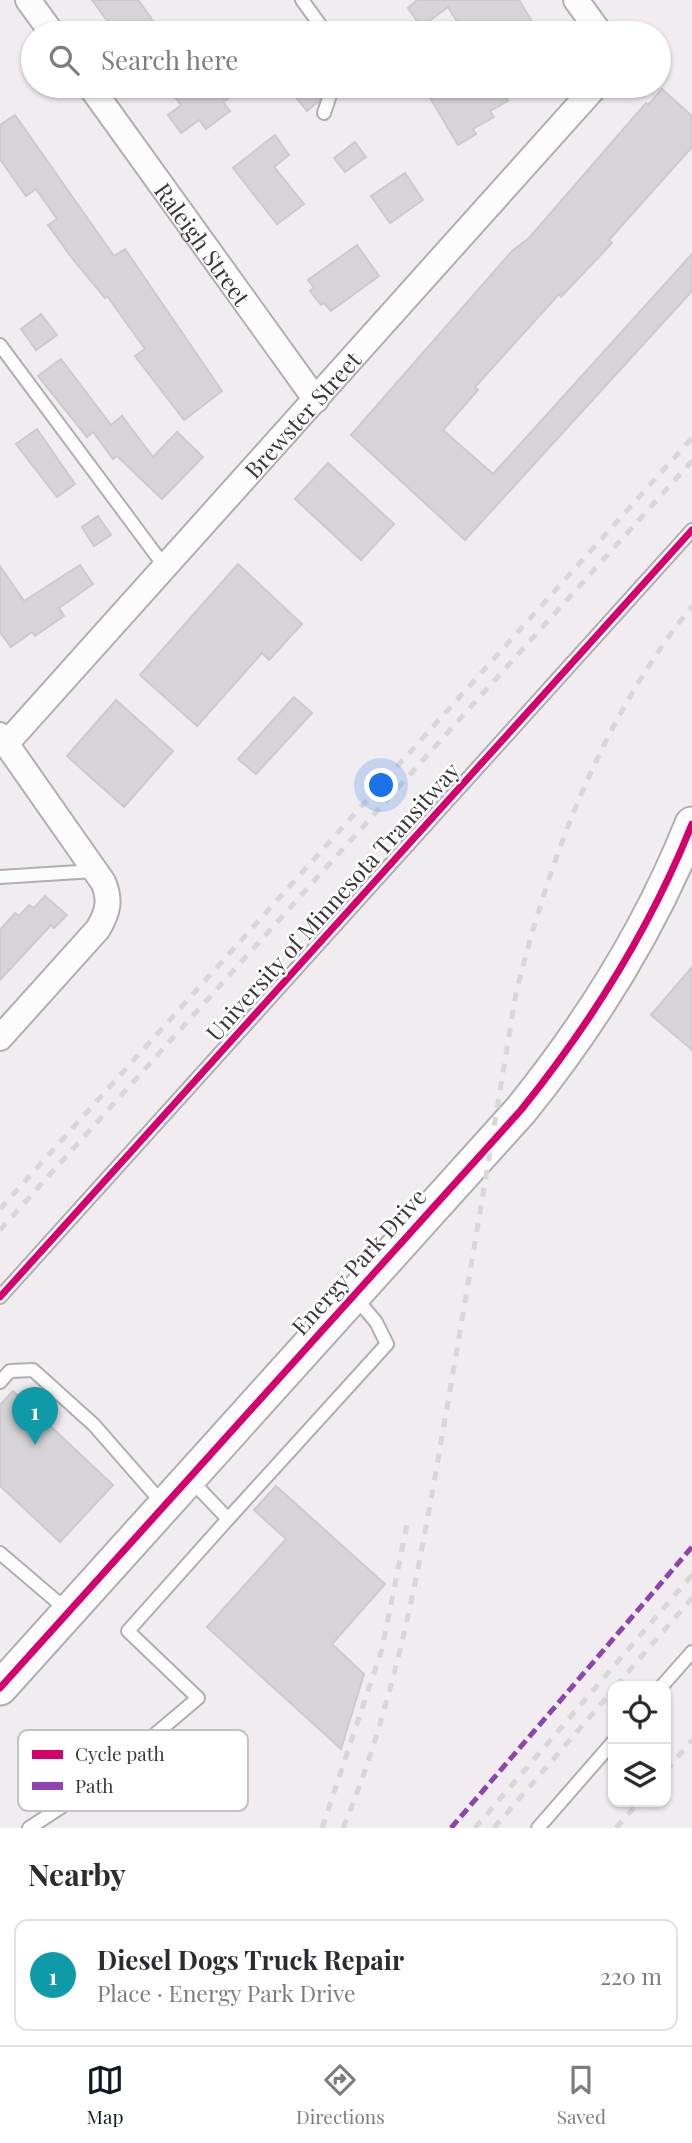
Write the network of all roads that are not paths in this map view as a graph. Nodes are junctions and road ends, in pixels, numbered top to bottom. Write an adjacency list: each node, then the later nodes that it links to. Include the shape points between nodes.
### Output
1 (28, 0): 4 (street)
2 (302, 0): 5 (lane)
3 (576, 0): 6 (street)
4 (43, 21)
5 (317, 21)
6 (591, 21)
7 (99, 98): 12 (street, Raleigh Street)
8 (329, 98): 10 (lane)
9 (585, 98): 12 (street, Brewster Street)
10 (324, 114)
11 (0, 345): 14 (lane)
12 (316, 400): 14 (street, Brewster Street)
13 (692, 530): 21 (lane, University of Minnesota Transitway)
14 (164, 567): 15 (street, Brewster Street)
15 (3, 740): 17 (street)
16 (692, 824): 20 (street, Energy Park Drive, via 632,950 559,1062 492,1144)
17 (94, 871): 18 (lane); 19 (street, via 109,897 99,929)
18 (0, 877)
19 (0, 1038)
20 (353, 1295): 23 (street, Energy Park Drive); 25 (lane, via 376,1322 387,1344)
21 (0, 1297)
22 (0, 1382): 24 (lane, via 10,1371 33,1370 94,1425)
23 (188, 1478): 24 (street, Energy Park Drive); 25 (lane)
24 (164, 1505): 27 (street, Energy Park Drive)
25 (228, 1519): 31 (lane, via 128,1631 198,1698)
26 (0, 1553): 27 (lane)
27 (68, 1611): 30 (street, Energy Park Drive)
28 (692, 1652): 29 (lane)
29 (666, 1681)
30 (0, 1688)
31 (160, 1730)
32 (611, 1744): 35 (lane)
33 (55, 1811): 34 (lane)
34 (29, 1828)
35 (538, 1828)

